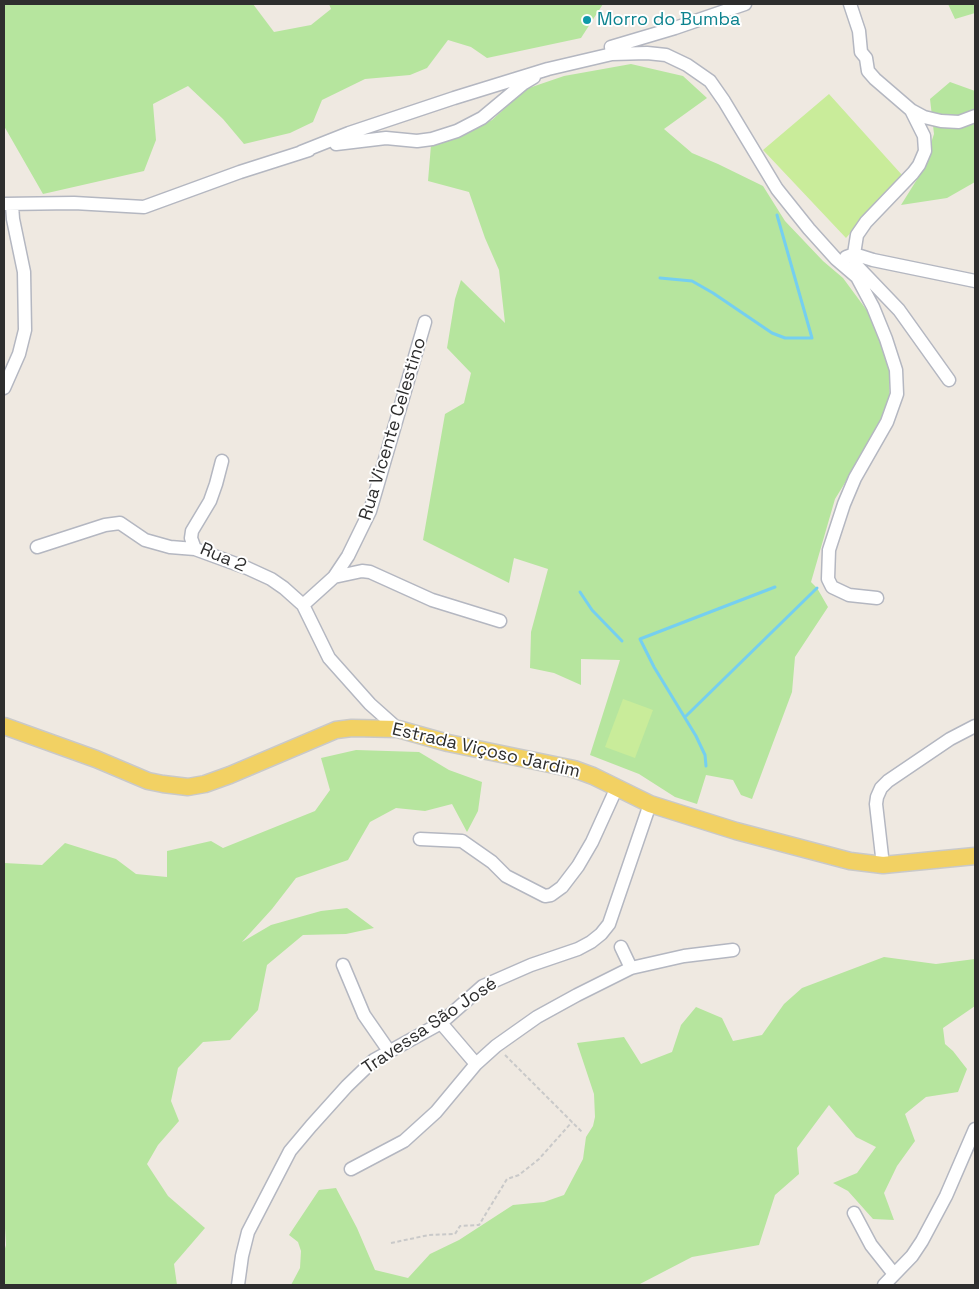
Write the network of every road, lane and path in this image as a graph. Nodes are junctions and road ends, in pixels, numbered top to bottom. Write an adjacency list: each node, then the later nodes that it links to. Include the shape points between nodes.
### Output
1 (745, 4): 3 (street, via 611,47)
2 (850, 4): 5 (street, via 868,71)
3 (612, 54): 4 (street); 9 (street, via 666,55 710,81 776,189)
4 (548, 69): 7 (street, via 358,130); 7 (street, via 524,83 482,118 432,139 386,138 345,142)
5 (911, 110): 6 (street, via 941,121 959,122); 9 (street, via 924,136 924,151 919,165 866,222)
6 (975, 116)
7 (301, 152): 8 (street, via 144,207 74,203)
8 (8, 205): 13 (street, via 24,272 25,330 19,354)
9 (846, 257): 10 (street); 12 (street, via 899,310); 18 (street, via 886,339 896,370 897,394 887,422 844,504 829,550 828,579 839,592)
10 (975, 281)
11 (426, 322): 17 (street, Rua Vicente Celestino, via 370,511)
12 (949, 380)
13 (4, 388)
14 (222, 461): 16 (street, Rua 2, via 210,501 192,531)
15 (37, 547): 16 (street, via 120,523 145,540)
16 (195, 549): 19 (street, Rua 2, via 271,579)
17 (334, 577): 19 (street, Rua Vicente Celestino); 20 (street, via 370,572 432,600)
18 (878, 598)
19 (303, 605): 23 (street, via 329,658 370,704)
20 (500, 621)
21 (4, 726): 23 (main road, Estrada Viçoso Jardim, via 148,781 188,787 230,776 336,730)
22 (975, 726): 28 (street, via 950,739 881,788 876,804)
23 (398, 729): 24 (main road, Estrada Viçoso Jardim, via 448,743 574,769)
24 (617, 787): 25 (main road, Estrada Viçoso Jardim); 26 (street, via 578,866 552,895 544,896 506,876 462,841)
25 (650, 804): 28 (main road, Estrada Viçoso Jardim, via 823,854); 33 (street, Travessa São José, via 609,924 601,934 578,949 483,986)
26 (420, 839)
27 (975, 856): 28 (main road, Estrada Viçoso Jardim)
28 (883, 865)
29 (621, 947): 32 (street)
30 (733, 950): 32 (street, via 684,956)
31 (343, 965): 35 (street, via 364,1015)
32 (632, 968): 34 (street, via 577,994)
33 (441, 1024): 35 (street, Travessa São José); 36 (street)
34 (496, 1046): 36 (street); 37 (path)
35 (389, 1051): 44 (street, Travessa São José, via 374,1060 347,1086 290,1151 248,1232)
36 (476, 1064): 40 (street, via 417,1131)
37 (572, 1122): 39 (path); 42 (path, via 539,1159 519,1175 507,1178 479,1225 460,1226 455,1234 429,1235)
38 (975, 1129): 43 (street, via 922,1242)
39 (582, 1132)
40 (351, 1169)
41 (854, 1213): 43 (street, via 871,1245)
42 (391, 1243)
43 (894, 1274): 45 (street)
44 (238, 1285)
45 (884, 1285)

